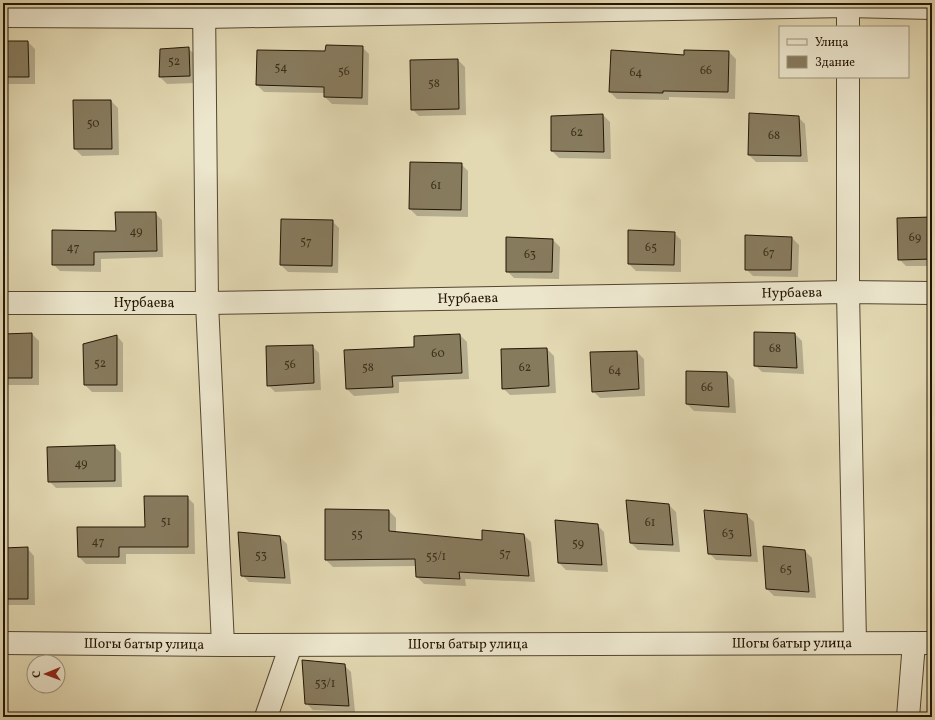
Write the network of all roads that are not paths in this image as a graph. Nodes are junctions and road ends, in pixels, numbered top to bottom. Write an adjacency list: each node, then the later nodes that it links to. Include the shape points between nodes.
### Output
1 (848, 4): 2 (street); 3 (street); 5 (street)
2 (932, 8)
3 (204, 10): 4 (street); 10 (street)
4 (3, 16)
5 (848, 26)
6 (848, 78): 7 (street)
7 (848, 292): 8 (street, Нурбаева); 10 (street, Нурбаева); 12 (street)
8 (932, 293)
9 (3, 303): 10 (street, Нурбаева)
10 (207, 303): 14 (street)
11 (3, 643): 14 (street, Шогы батыр улица)
12 (855, 643): 13 (street, Шогы батыр улица); 15 (street, Шогы батыр улица)
13 (923, 643): 17 (street)
14 (223, 645): 15 (street, Шогы батыр улица)
15 (291, 645): 16 (street)
16 (266, 717)
17 (908, 717)

